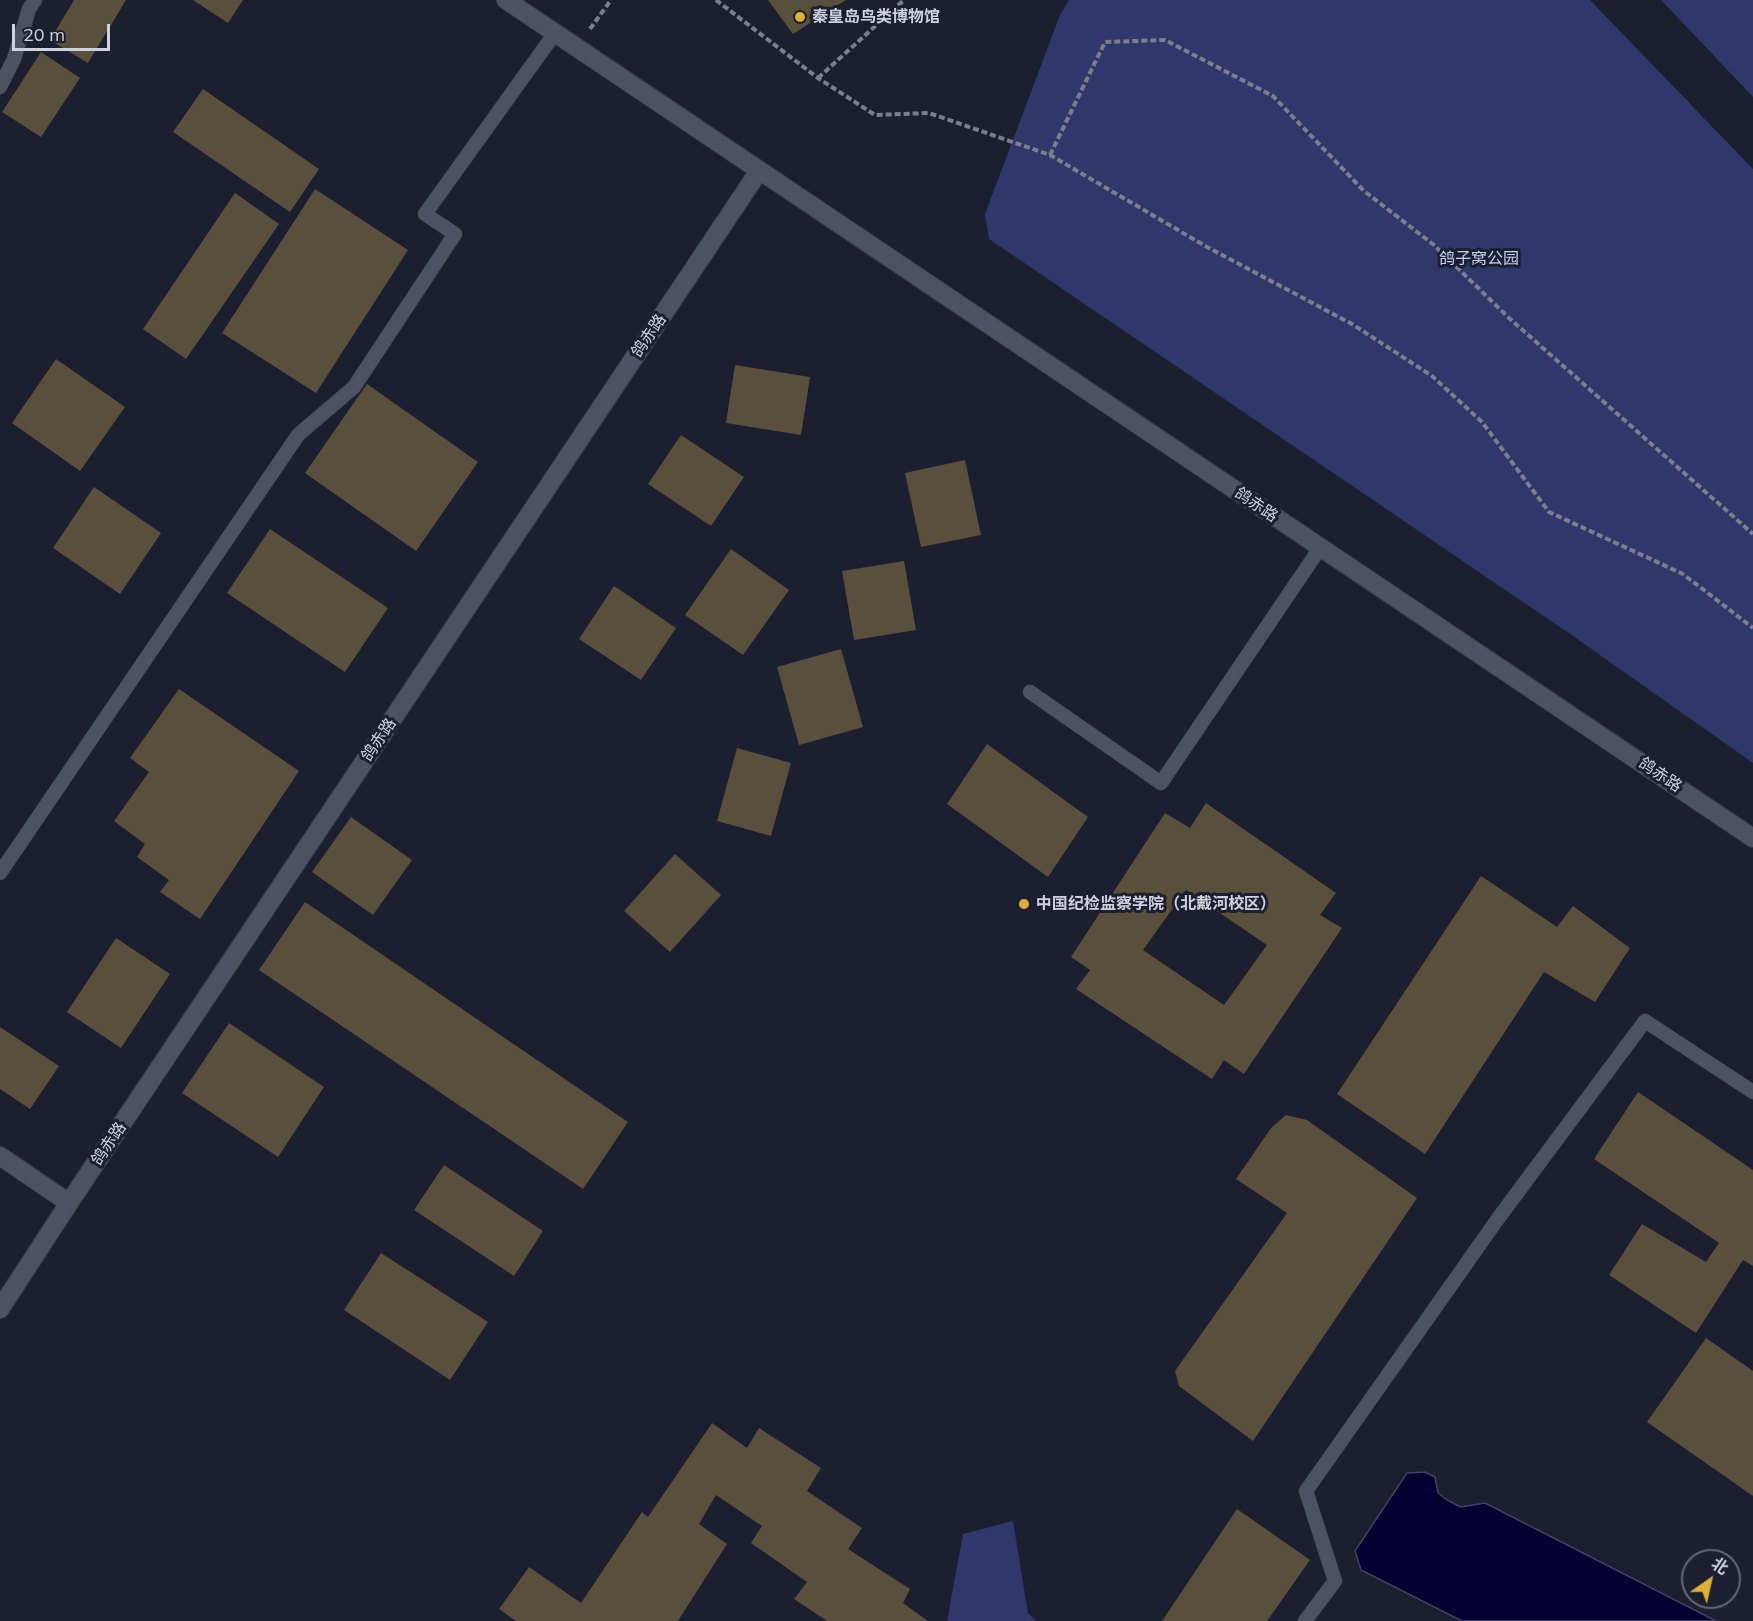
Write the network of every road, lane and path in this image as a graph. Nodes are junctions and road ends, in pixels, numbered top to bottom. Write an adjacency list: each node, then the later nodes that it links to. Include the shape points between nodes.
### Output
1 (35, 0): 9 (lane)
2 (506, 0): 6 (main road, 鸽赤路)
3 (611, 0): 7 (path)
4 (716, 0): 8 (path)
5 (904, 0): 8 (path)
6 (555, 33): 7 (main road, 鸽赤路); 17 (lane, via 425,214 455,234 361,377 298,435)
7 (577, 48): 11 (main road, 鸽赤路)
8 (818, 78): 10 (path, via 875,115 929,113)
9 (0, 87)
10 (1050, 155): 12 (path, via 1105,42 1165,40 1273,96 1364,191 1434,245 1509,318); 14 (path, via 1207,247 1352,324 1431,376 1482,422 1549,512 1683,573)
11 (759, 171): 13 (main road, 鸽赤路); 20 (main road, 鸽赤路)
12 (1753, 534)
13 (1320, 548): 15 (lane, via 1161,783); 16 (main road, 鸽赤路)
14 (1753, 628)
15 (1030, 693)
16 (1753, 838)
17 (0, 873)
18 (1753, 1092): 22 (lane, via 1645,1021 1497,1220 1306,1491 1335,1581)
19 (0, 1156): 20 (main road)
20 (69, 1203): 21 (main road, 鸽赤路)
21 (0, 1309)
22 (1305, 1621)

